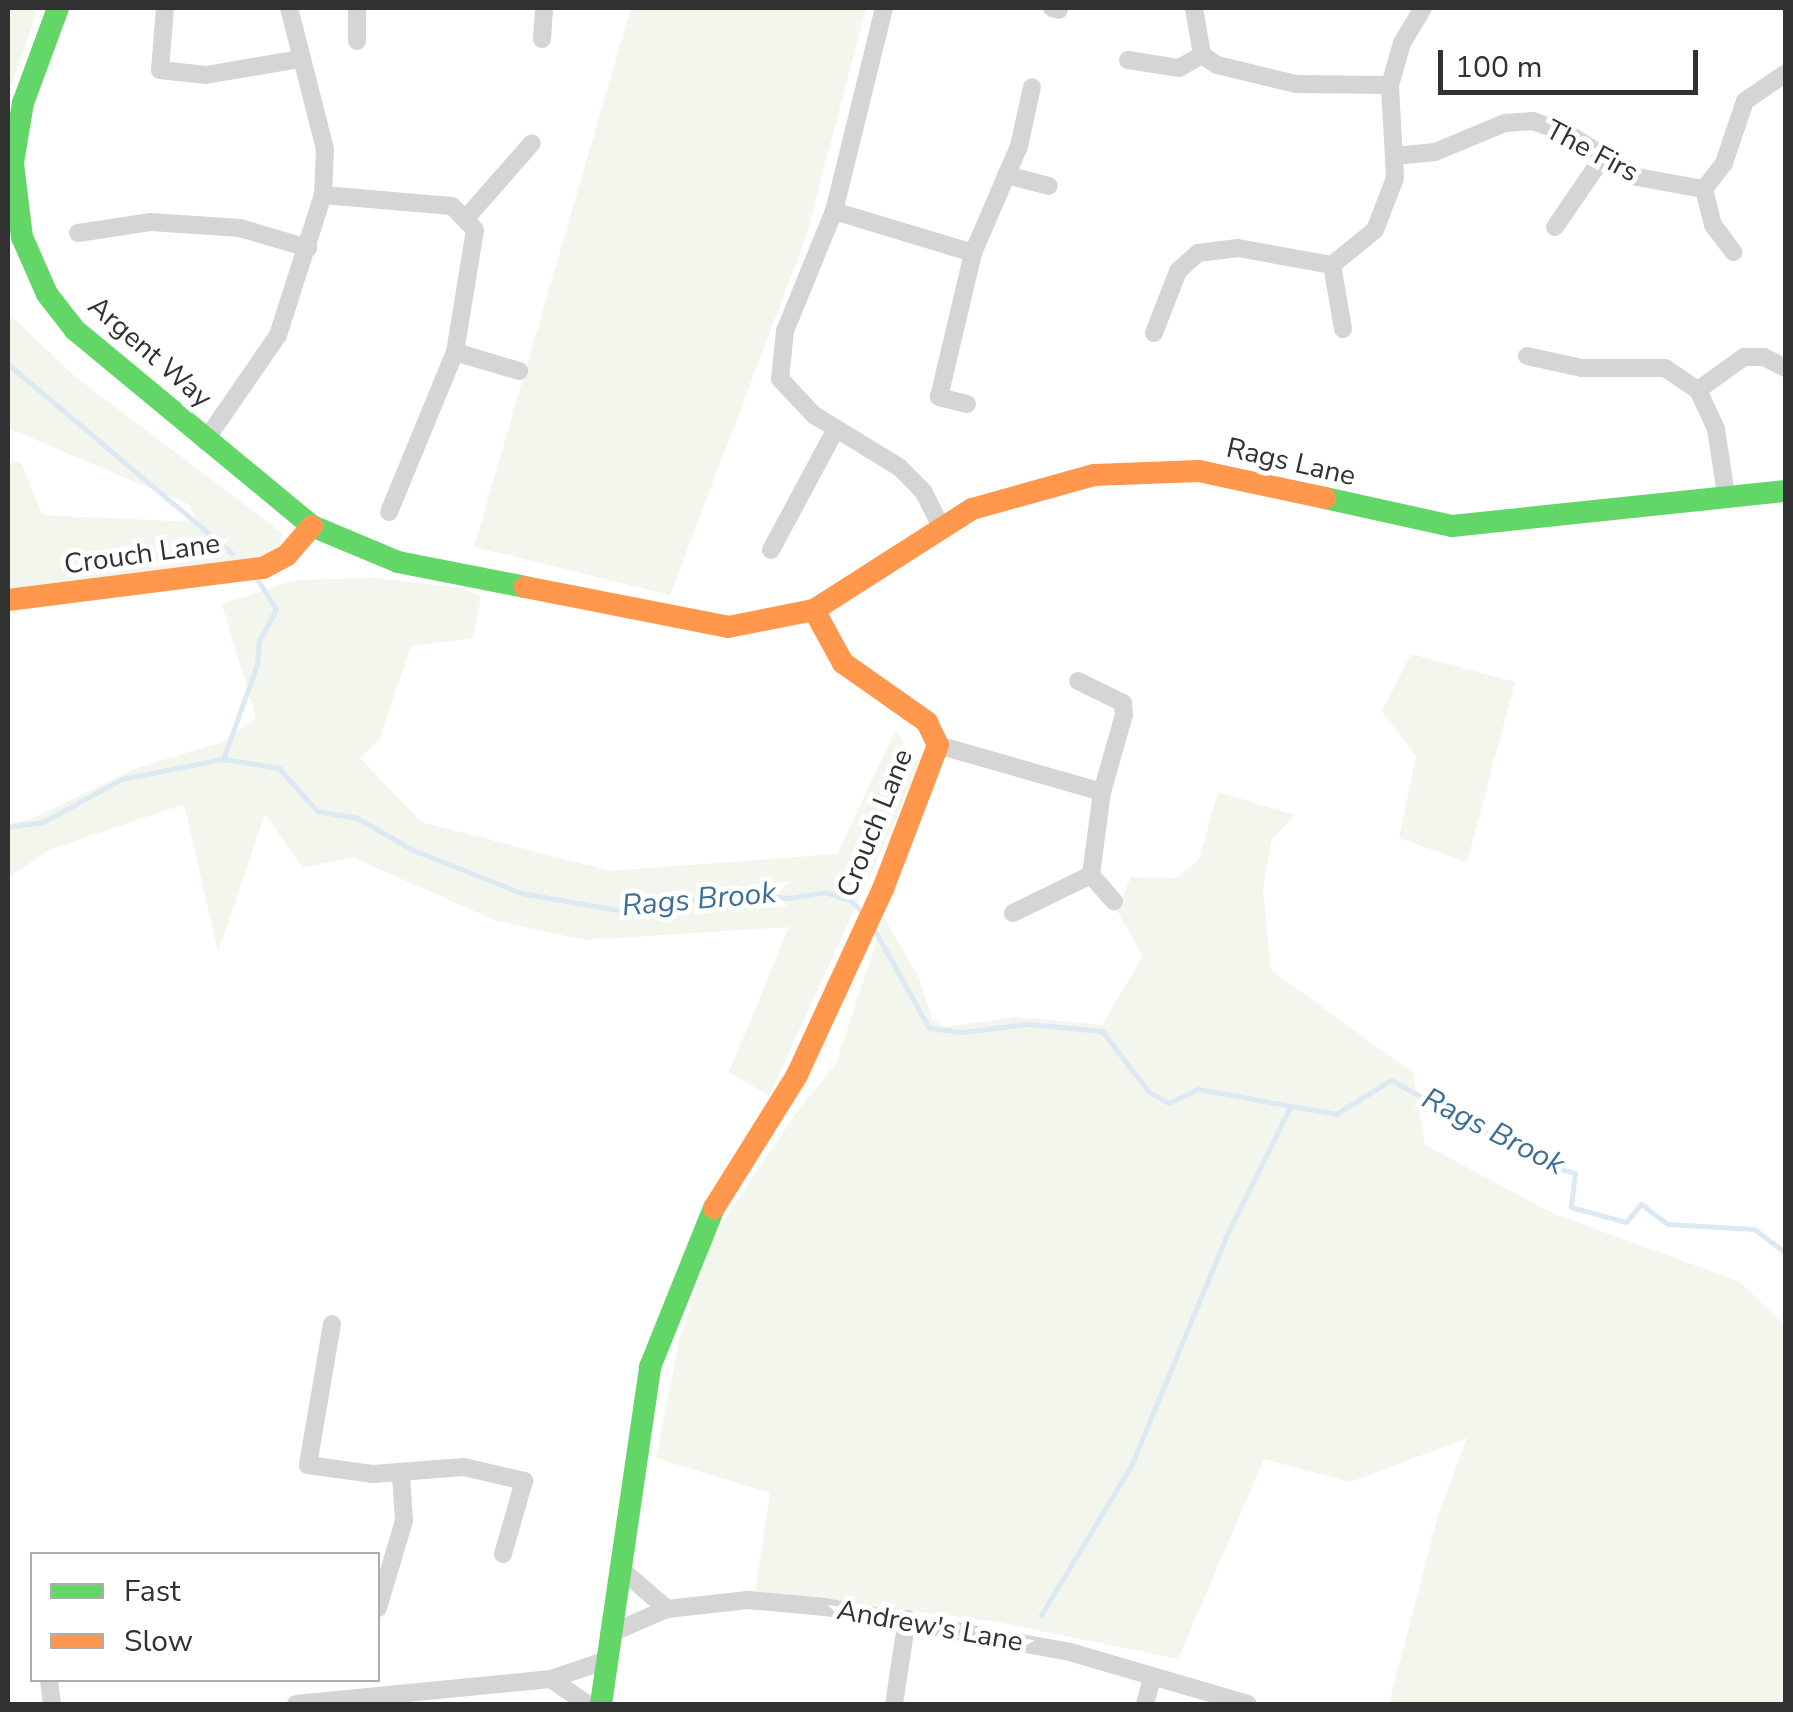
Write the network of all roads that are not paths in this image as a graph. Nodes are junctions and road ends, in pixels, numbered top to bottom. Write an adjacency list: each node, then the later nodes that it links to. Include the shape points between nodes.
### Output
1 (58, 8): 17 (street, Argent Way)
2 (289, 8): 12 (street)
3 (357, 8): 10 (street)
4 (544, 8): 9 (street)
5 (884, 8): 25 (street)
6 (1194, 8): 11 (street)
7 (1424, 8): 15 (street, via 1402,43)
8 (164, 12): 12 (street, via 158,60 168,74 206,75)
9 (542, 39)
10 (357, 40)
11 (1202, 55): 13 (street, via 1179,68); 15 (street, via 1276,81)
12 (300, 58): 24 (street, via 325,149)
13 (1128, 60)
14 (1786, 73): 23 (street, via 1745,101 1724,162)
15 (1390, 84): 19 (street)
16 (1032, 87): 21 (street)
17 (12, 133): 44 (street, Argent Way, via 18,218 48,294 75,330)
18 (532, 142): 26 (street)
19 (1395, 156): 20 (street, The Firs, via 1435,152 1525,121 1556,128); 32 (street, via 1383,216 1358,249)
20 (1603, 158): 23 (street, The Firs, via 1636,178); 27 (street)
21 (1006, 175): 22 (street); 31 (street)
22 (1049, 186)
23 (1704, 189): 30 (street, via 1712,225)
24 (323, 195): 26 (street, via 445,205); 29 (street)
25 (834, 211): 31 (street); 39 (street, via 785,331)
26 (466, 216): 35 (street, via 477,246)
27 (1555, 227)
28 (78, 233): 29 (street, via 151,222 240,228)
29 (308, 248): 44 (street, via 278,335)
30 (1733, 252)
31 (973, 253): 42 (street, via 939,397)
32 (1332, 265): 33 (street); 34 (street, via 1238,248 1208,250 1178,271)
33 (1343, 329)
34 (1154, 333)
35 (455, 352): 38 (street); 47 (street)
36 (1527, 356): 41 (street, via 1582,368 1665,368)
37 (1786, 368): 41 (street, via 1764,356 1744,356)
38 (519, 371)
39 (780, 379): 40 (street); 43 (street, via 789,396)
40 (760, 386)
41 (1698, 390): 46 (street, via 1716,429)
42 (968, 404)
43 (836, 429): 48 (street, via 899,467 923,491); 50 (street)
44 (205, 440): 49 (street, Argent Way)
45 (1786, 491): 46 (street, Rags Lane)
46 (1726, 494): 48 (street, Rags Lane, via 1452,526 1168,469 1040,486)
47 (389, 512)
48 (940, 525): 52 (street, Rags Lane, via 875,576)
49 (312, 526): 51 (street, Crouch Lane, via 287,556 262,568); 52 (street, via 398,562 568,591 697,625 754,626)
50 (771, 550)
51 (8, 600)
52 (814, 610): 54 (street, Crouch Lane, via 843,663 927,722)
53 (1078, 681): 55 (street, via 1123,703 1123,728)
54 (938, 745): 55 (street); 62 (street, Crouch Lane, via 883,889 797,1074 719,1195 670,1312 650,1366)
55 (1102, 792): 56 (street)
56 (1090, 875): 57 (street); 58 (street)
57 (1114, 901)
58 (1014, 913)
59 (332, 1324): 60 (street, via 308,1466)
60 (401, 1474): 61 (street, via 443,1466 524,1481); 63 (street, via 398,1556)
61 (503, 1554)
62 (622, 1570): 64 (street); 66 (street, Crouch Lane)
63 (380, 1603)
64 (667, 1608): 65 (street, Andrew's Lane, via 762,1601); 66 (street, Andrew's Lane)
65 (907, 1619): 68 (street, Andrew's Lane, via 1070,1652); 74 (street)
66 (609, 1634): 67 (street, Crouch Lane)
67 (604, 1661): 69 (street); 73 (street, Crouch Lane)
68 (1152, 1677): 75 (street); 76 (street, Andrew's Lane)
69 (551, 1679): 70 (street); 72 (street)
70 (368, 1688): 71 (street)
71 (296, 1704)
72 (588, 1704)
73 (601, 1704)
74 (894, 1704)
75 (1145, 1704)
76 (1248, 1704)

